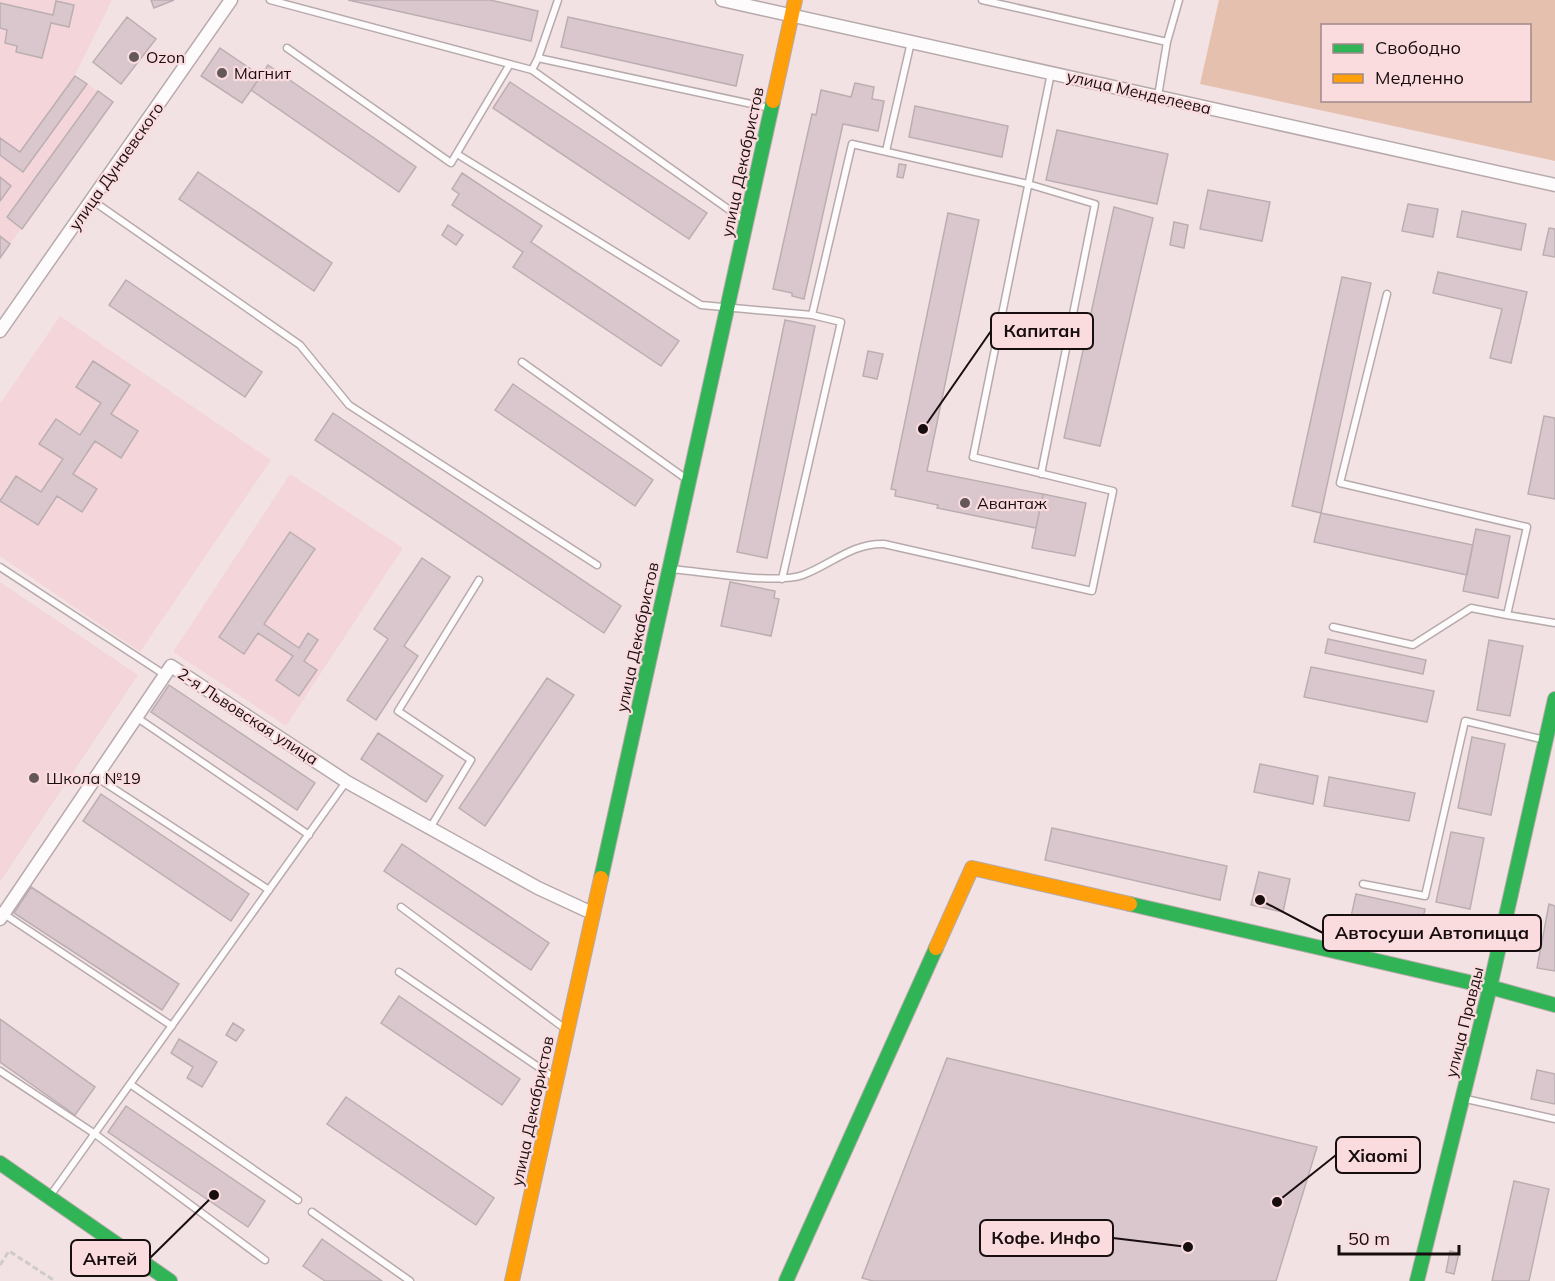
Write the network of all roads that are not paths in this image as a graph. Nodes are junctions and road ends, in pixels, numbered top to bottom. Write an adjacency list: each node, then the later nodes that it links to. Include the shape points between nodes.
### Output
1 (231, 0): 22 (street, улица Дунаевского)
2 (270, 0): 13 (lane)
3 (558, 0): 12 (lane)
4 (722, 0): 8 (street, улица Менделеева)
5 (795, 0): 8 (street, улица Декабристов)
6 (982, 0): 10 (lane)
7 (1179, 0): 10 (lane)
8 (791, 15): 9 (street, улица Менделеева); 17 (street, улица Декабристов)
9 (911, 41): 15 (street, улица Менделеева); 18 (lane)
10 (1167, 42): 16 (lane)
11 (287, 48): 19 (lane, via 451,163)
12 (538, 58): 14 (lane); 17 (lane)
13 (510, 64): 14 (lane); 19 (lane)
14 (532, 70): 23 (lane)
15 (1051, 72): 16 (street, улица Менделеева); 20 (lane)
16 (1158, 96): 21 (street, улица Менделеева)
17 (770, 108): 23 (street, улица Декабристов)
18 (886, 152): 20 (lane); 26 (lane, via 852,144)
19 (457, 154): 25 (lane, via 701,304)
20 (1028, 184): 29 (lane, via 1095,204); 29 (lane, via 973,457)
21 (1555, 185)
22 (93, 201): 27 (street, улица Дунаевского); 31 (lane, via 300,345 349,405)
23 (745, 221): 25 (street, улица Декабристов)
24 (1387, 294): 36 (lane, via 1340,483 1527,527)
25 (729, 305): 26 (lane); 30 (street, улица Декабристов)
26 (812, 315): 34 (lane, via 842,322)
27 (0, 331)
28 (522, 362): 30 (lane)
29 (1041, 474): 34 (lane, via 1113,491 1092,591 884,544 867,544 803,575)
30 (688, 480): 33 (street, улица Декабристов)
31 (597, 565)
32 (0, 567): 39 (lane)
33 (668, 568): 34 (lane); 50 (street, улица Декабристов)
34 (782, 579)
35 (479, 580): 45 (lane, via 398,711 471,760)
36 (1507, 615): 37 (lane); 38 (lane, via 1472,609 1413,645)
37 (1555, 623)
38 (1333, 627)
39 (165, 675): 41 (street, 2-я Львовская улица); 44 (street, 2-я Львовская улица, via 171,666)
40 (1555, 699): 42 (street, улица Правды)
41 (136, 717): 43 (street, 2-я Львовская улица); 46 (lane)
42 (1546, 741): 47 (lane, via 1465,721 1425,896); 53 (street, улица Правды)
43 (96, 777): 48 (lane); 51 (street, 2-я Львовская улица)
44 (347, 782): 45 (street, 2-я Львовская улица); 46 (lane)
45 (430, 828): 50 (street, 2-я Львовская улица)
46 (309, 835): 48 (lane)
47 (1363, 884)
48 (269, 890): 55 (lane)
49 (401, 907): 56 (lane)
50 (592, 913): 56 (street, улица Декабристов)
51 (2, 917): 55 (lane)
52 (399, 972): 58 (lane)
53 (1490, 987): 54 (street); 60 (street, улица Правды); 71 (street, via 972,867)
54 (1555, 1005)
55 (172, 1026): 59 (lane)
56 (567, 1030): 58 (street, улица Декабристов)
57 (0, 1071): 62 (lane)
58 (556, 1079): 70 (street, улица Декабристов)
59 (130, 1084): 62 (lane); 65 (lane)
60 (1462, 1098): 61 (lane); 72 (street, улица Правды)
61 (1555, 1119)
62 (95, 1134): 64 (lane); 67 (lane)
63 (0, 1163): 64 (street)
64 (50, 1197): 68 (street)
65 (298, 1200)
66 (312, 1212): 69 (lane)
67 (265, 1260)
68 (170, 1281)
69 (410, 1281)
70 (512, 1281)
71 (786, 1281)
72 (1417, 1281)

